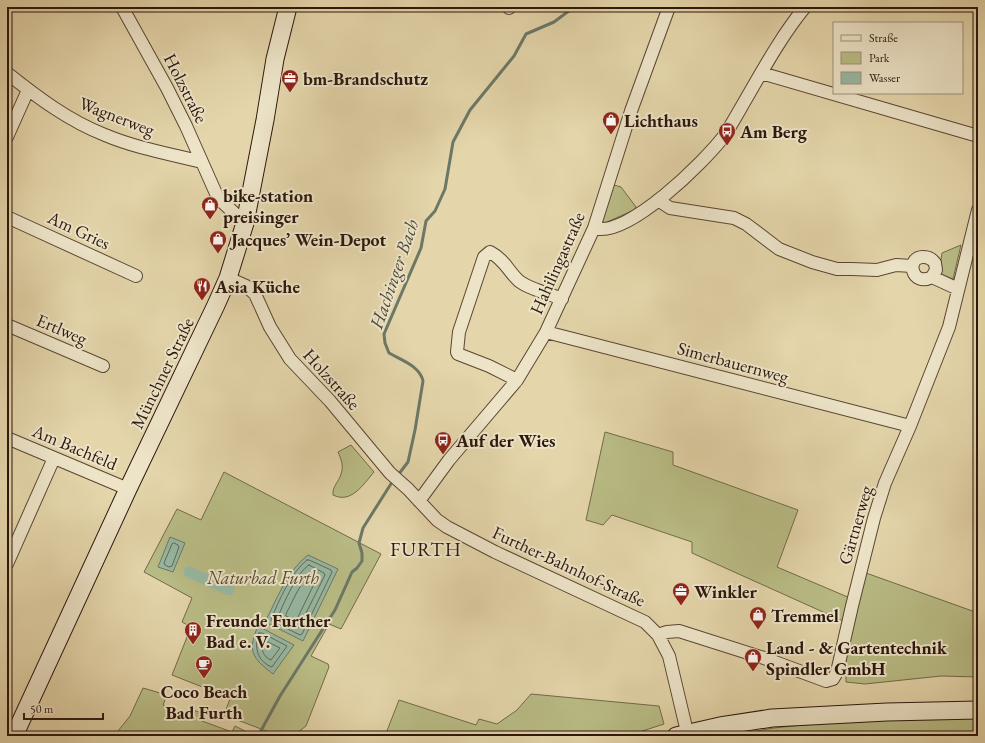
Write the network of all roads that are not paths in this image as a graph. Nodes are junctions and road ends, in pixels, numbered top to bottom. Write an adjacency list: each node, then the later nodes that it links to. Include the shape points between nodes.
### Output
1 (122, 7): 12 (street, Holzstraße, via 167,88)
2 (288, 7): 16 (main road, Münchner Straße, via 275,60)
3 (669, 7): 17 (street, Hahilingastraße, via 629,116)
4 (806, 7): 6 (street)
5 (7, 73): 7 (street, Wagnerweg)
6 (761, 73): 8 (street); 13 (street, via 720,140 699,164)
7 (28, 90): 11 (street); 12 (street, Wagnerweg, via 64,115 105,135 155,151)
8 (833, 94)
9 (833, 94): 10 (street)
10 (978, 136)
11 (7, 137)
12 (202, 162): 16 (street, Holzstraße, via 218,198)
13 (658, 200): 17 (street, via 621,224 600,230); 18 (street, via 670,208 734,218 779,249 812,262 837,268 877,270 896,265)
14 (978, 210): 22 (street, Gärtnerweg)
15 (7, 216): 19 (street, Am Gries)
16 (245, 223): 21 (main road, Münchner Straße)
17 (594, 228): 23 (street, Hahilingastraße)
18 (912, 266): 20 (street, via 916,276 922,280); 20 (street, via 914,261 922,256 932,259 936,266)
19 (136, 276)
20 (932, 277): 22 (street)
21 (228, 278): 31 (main road, Münchner Straße); 32 (street, Holzstraße, via 246,286 255,294 270,328 290,359)
22 (958, 289): 28 (street, Gärtnerweg, via 948,328)
23 (562, 299): 25 (street, Hahilingastraße); 27 (street, via 518,280 499,257 490,252 484,257 459,332 457,352)
24 (7, 324): 26 (street, Ertlweg)
25 (546, 332): 27 (street, Hahilingastraße); 28 (street, Simerbauernweg)
26 (103, 366)
27 (517, 380): 32 (street, Hahilingastraße, via 449,460)
28 (910, 426): 34 (street, Gärtnerweg, via 885,483 874,518 837,672 833,679 826,681 679,631)
29 (7, 438): 30 (street, Am Bachfeld)
30 (54, 458): 31 (street, Am Bachfeld); 33 (street)
31 (128, 489): 37 (main road, Münchner Straße)
32 (419, 501): 34 (street, Further-Bahnhof-Straße, via 447,527 566,586 632,615 645,622)
33 (7, 564)
34 (658, 635): 36 (street, Further-Bahnhof-Straße, via 669,656)
35 (978, 710): 36 (main road, via 772,718 720,726)
36 (684, 735)
37 (14, 736)

